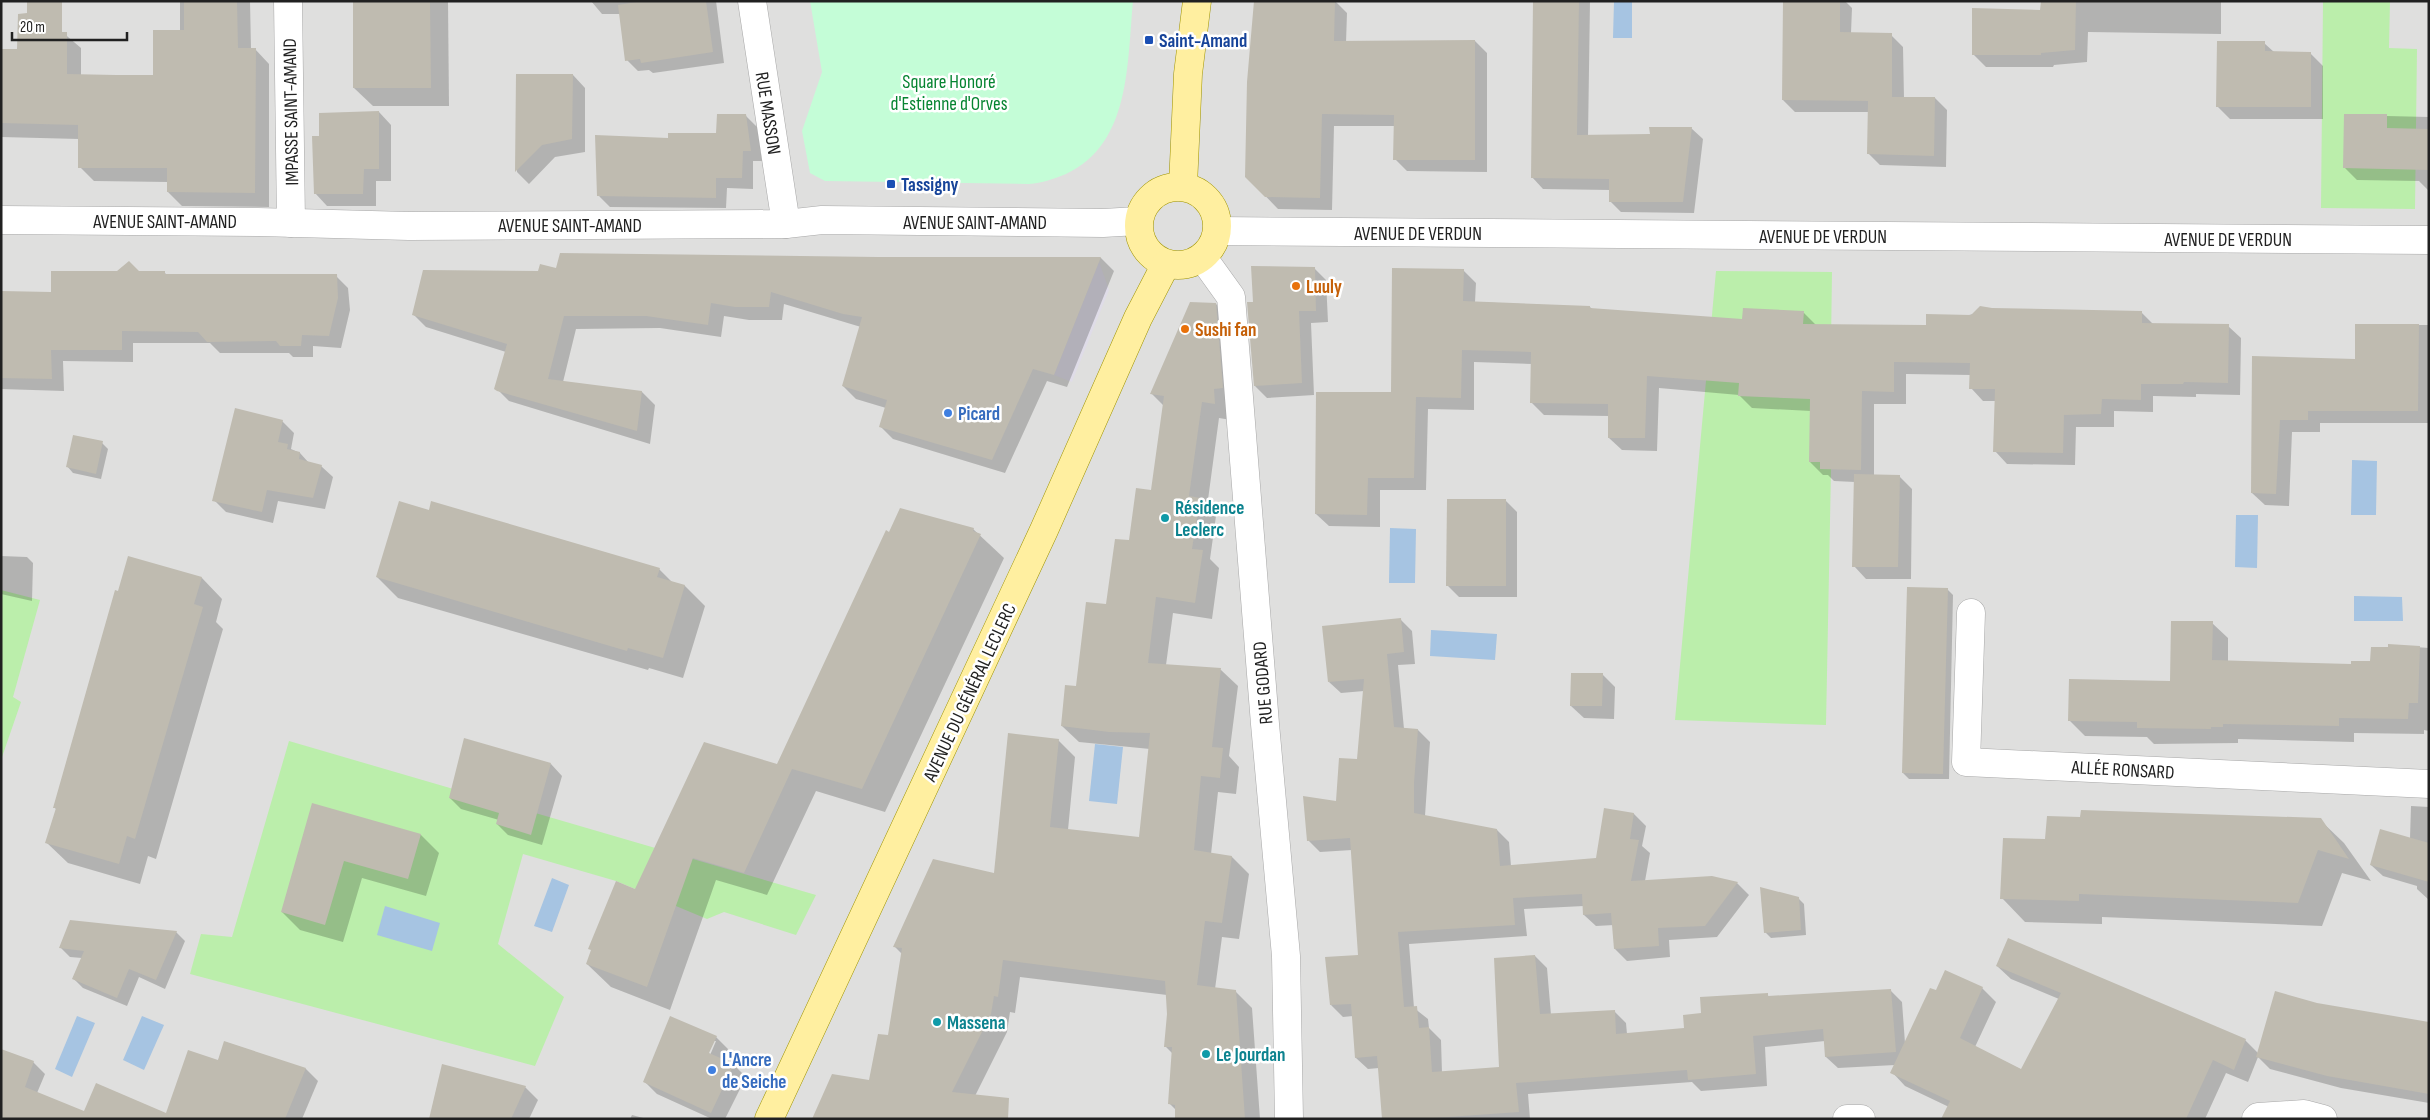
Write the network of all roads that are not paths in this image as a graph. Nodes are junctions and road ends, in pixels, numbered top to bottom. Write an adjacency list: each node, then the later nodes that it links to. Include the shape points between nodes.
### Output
1 (288, 1): 7 (street, IMPASSE SAINT-AMAND)
2 (752, 1): 8 (street, RUE MASSON)
3 (1197, 1): 4 (main road, via 1188,74)
4 (1183, 186): 6 (main road, via 1153,194 1143,206); 9 (main road, via 1197,191 1209,201 1216,215)
5 (1, 220): 7 (street, AVENUE SAINT-AMAND)
6 (1138, 221): 8 (street, AVENUE SAINT-AMAND, via 822,220); 12 (main road, via 1139,237 1146,250)
7 (292, 223): 8 (street, AVENUE SAINT-AMAND, via 408,226)
8 (786, 224)
9 (1217, 231): 10 (street, AVENUE DE VERDUN); 11 (main road, via 1213,246)
10 (2429, 240)
11 (1202, 258): 12 (main road, via 1189,265); 16 (street, RUE GODARD, via 1231,297 1286,956)
12 (1166, 264): 15 (main road, AVENUE DU GÉNÉRAL LECLERC, via 1138,318 1055,505)
13 (1971, 613): 14 (street, ALLÉE RONSARD, via 1966,762)
14 (2429, 784)
15 (769, 1119)
16 (1290, 1119)
17 (1847, 1119): 18 (street)
18 (1861, 1119)
19 (2256, 1119): 20 (street, via 2304,1114)
20 (2323, 1119)

